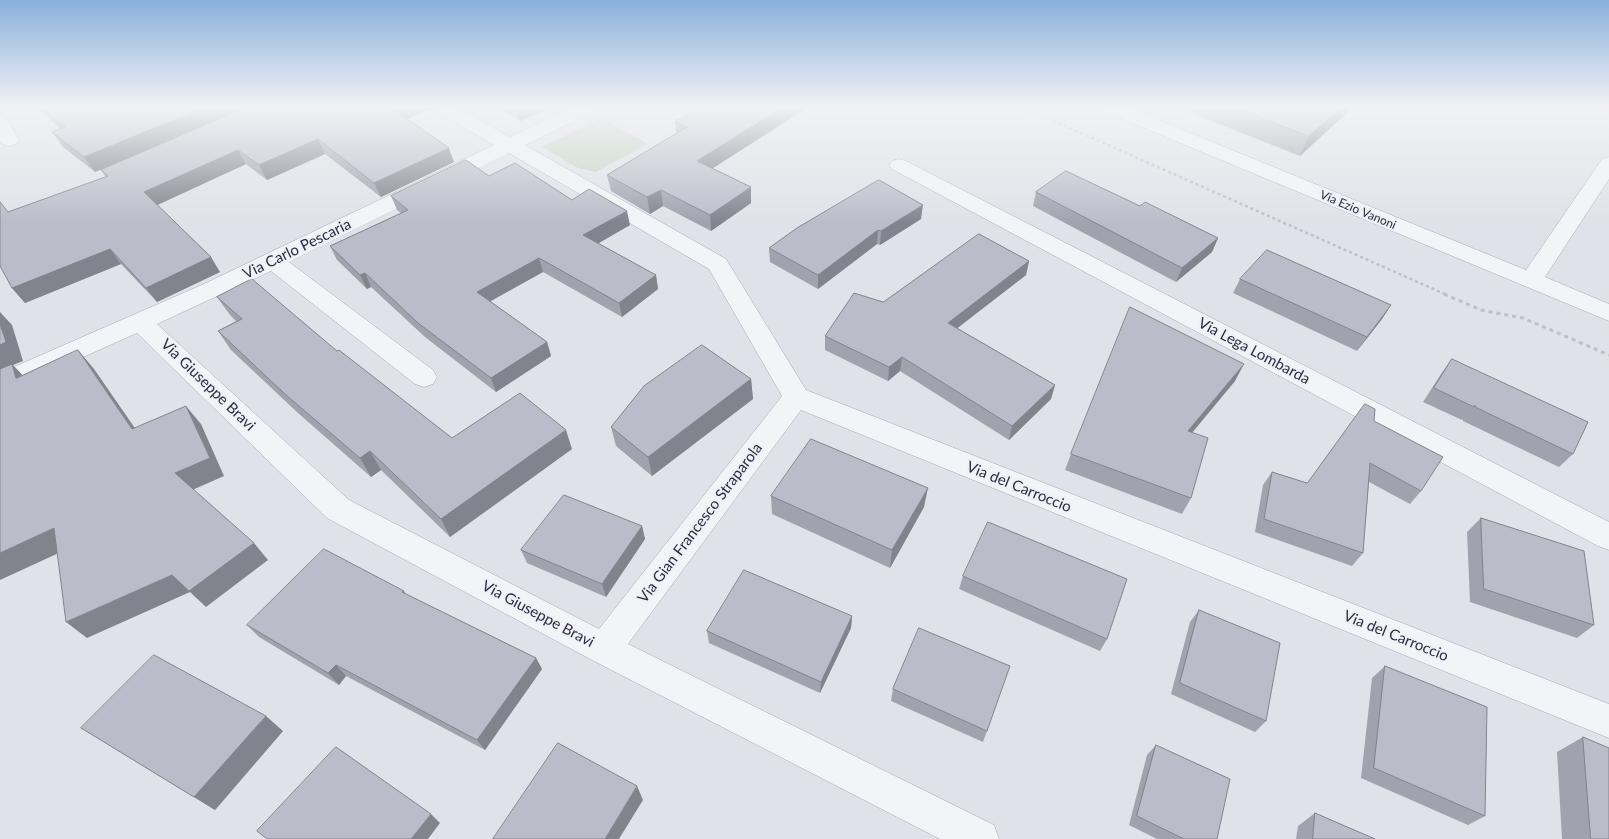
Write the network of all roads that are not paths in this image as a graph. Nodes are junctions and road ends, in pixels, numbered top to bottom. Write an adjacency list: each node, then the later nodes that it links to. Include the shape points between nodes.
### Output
1 (1203, 145): 6 (street, Via Ezio Vanoni)
2 (510, 146): 5 (street, Via Carlo Pescaria); 11 (street, via 718,264)
3 (1609, 163): 6 (street)
4 (899, 164): 12 (street, Via Lega Lombarda)
5 (273, 261): 8 (street, Via Carlo Pescaria); 9 (street)
6 (1531, 280): 7 (street, Via Ezio Vanoni)
7 (1609, 313)
8 (142, 323): 10 (street, Via Carlo Pescaria); 13 (street, Via Giuseppe Bravi, via 338,509)
9 (424, 377)
10 (0, 384)
11 (796, 398): 13 (street, Via Gian Francesco Straparola); 14 (street, Via del Carroccio)
12 (1609, 537)
13 (604, 649): 15 (street, Via Giuseppe Bravi)
14 (1609, 721)
15 (980, 839)

